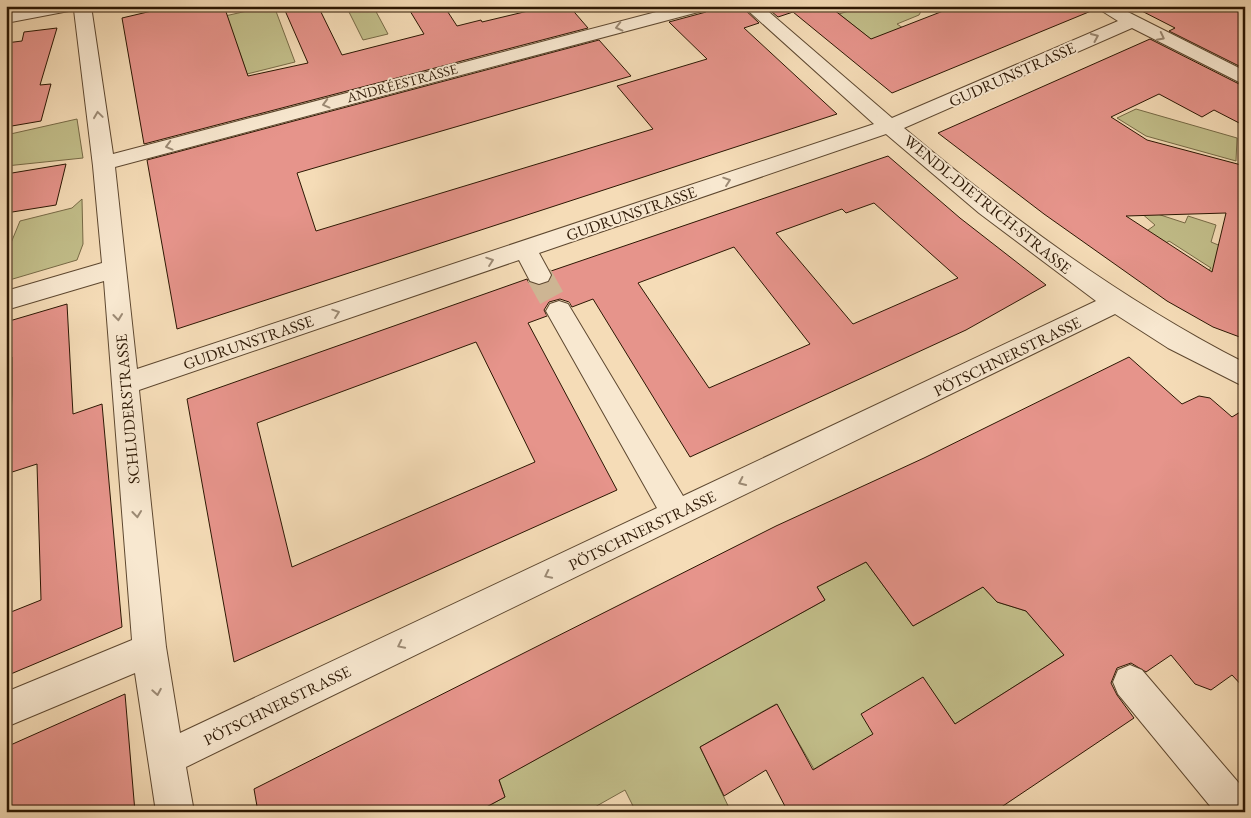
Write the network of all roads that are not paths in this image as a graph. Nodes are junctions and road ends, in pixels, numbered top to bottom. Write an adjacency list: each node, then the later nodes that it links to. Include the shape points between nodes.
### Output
1 (69, 6): 6 (street)
2 (82, 6): 10 (street, SCHLUDERSTRASSE, one-way to 2)
3 (700, 6): 10 (street, ANDRÉESTRASSE, one-way to 10)
4 (750, 6): 9 (street, WENDL-DIETRICH-STRASSE)
5 (1102, 6): 7 (street)
6 (6, 18)
7 (1131, 22): 8 (street, one-way to 8); 9 (street, GUDRUNSTRASSE, one-way to 7)
8 (1245, 79)
9 (890, 126): 11 (street, GUDRUNSTRASSE, one-way to 9); 15 (street, WENDL-DIETRICH-STRASSE, via 1041,249)
10 (105, 163): 12 (street, SCHLUDERSTRASSE)
11 (524, 249): 13 (street); 18 (street, GUDRUNSTRASSE, one-way to 11)
12 (113, 269): 14 (street); 18 (street, SCHLUDERSTRASSE, one-way to 18)
13 (539, 275)
14 (6, 301)
15 (1116, 302): 17 (street, WENDL-DIETRICH-STRASSE, via 1212,360); 19 (street, PÖTSCHNERSTRASSE, one-way to 19)
16 (559, 311): 19 (street)
17 (1245, 376)
18 (124, 384): 20 (street, SCHLUDERSTRASSE, one-way to 20)
19 (676, 513): 23 (street, PÖTSCHNERSTRASSE, one-way to 23)
20 (150, 650): 22 (street); 23 (street, SCHLUDERSTRASSE, one-way to 23)
21 (1130, 682): 24 (street)
22 (6, 710)
23 (168, 757): 25 (street, SCHLUDERSTRASSE)
24 (1231, 802)
25 (175, 812)

